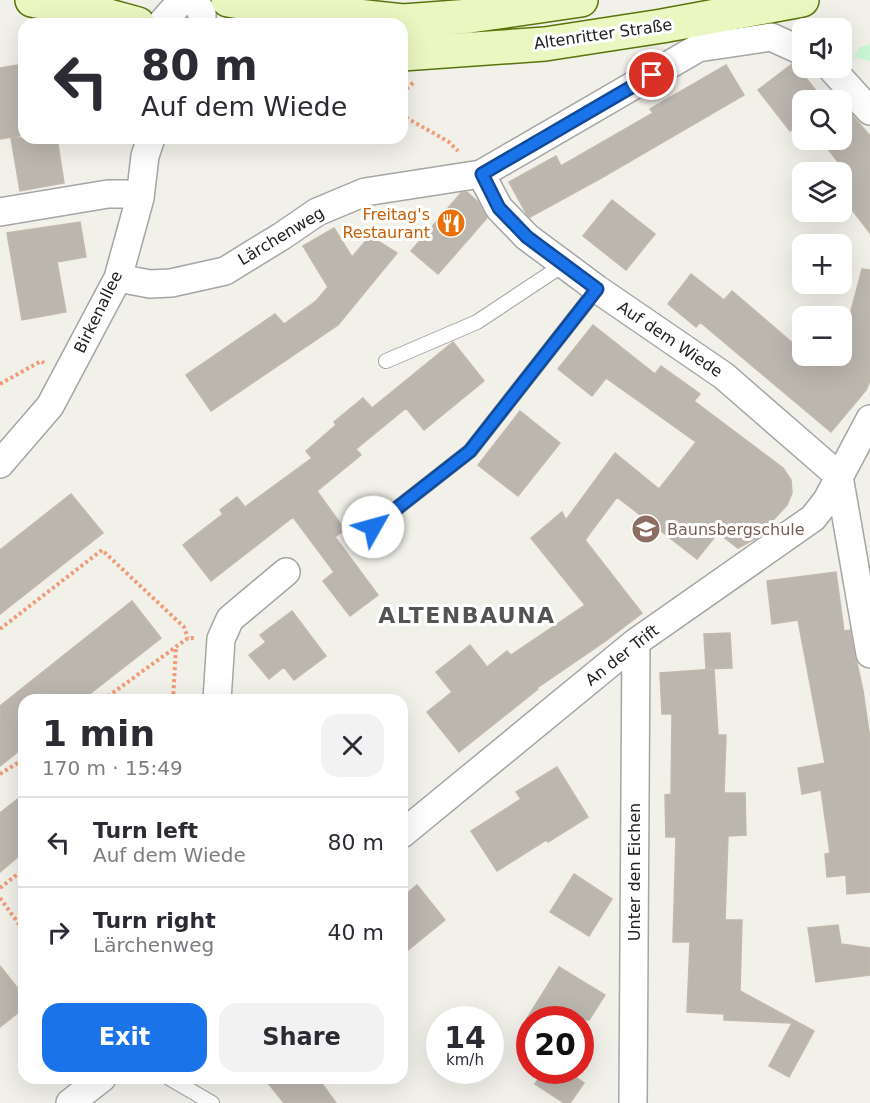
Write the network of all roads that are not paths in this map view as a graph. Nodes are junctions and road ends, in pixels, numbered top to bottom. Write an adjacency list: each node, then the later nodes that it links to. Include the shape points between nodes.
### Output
1 (32, 0): 7 (main road)
2 (182, 0): 9 (street)
3 (193, 0): 10 (street)
4 (228, 0): 11 (main road, Altenritter Straße)
5 (581, 0): 12 (main road, Altenritter Straße)
6 (801, 0): 12 (main road, Altenritter Straße, via 673,24)
7 (78, 16): 8 (main road)
8 (93, 18)
9 (166, 18)
10 (202, 18)
11 (376, 18)
12 (543, 20): 13 (main road, Altenritter Straße, via 470,16); 15 (main road, Altenritter Straße)
13 (408, 21)
14 (792, 47): 19 (street, Lärchenweg, via 771,38 698,48)
15 (408, 53)
16 (840, 78): 17 (street)
17 (870, 111)
18 (149, 144): 20 (street, Birkenallee)
19 (470, 175): 22 (street, Auf dem Wiede, via 527,237); 23 (street, Lärchenweg, via 365,192 317,212 225,271 171,283)
20 (140, 198): 21 (street, via 108,194); 23 (street, Birkenallee)
21 (0, 212)
22 (563, 265): 24 (street, Auf dem Wiede); 25 (lane, via 477,322)
23 (118, 278): 27 (street, Birkenallee, via 50,406)
24 (597, 289): 28 (street, Auf dem Wiede, via 724,376); 29 (lane, via 470,451)
25 (386, 361)
26 (870, 419): 28 (street, An der Trift)
27 (0, 464)
28 (839, 476): 31 (street, An der Trift, via 813,518); 32 (street)
29 (373, 527)
30 (286, 572): 33 (street, via 230,619 221,639)
31 (636, 642): 34 (street, An der Trift); 39 (street, Unter den Eichen)
32 (870, 654)
33 (217, 694)
34 (408, 829)
35 (94, 1084): 37 (street)
36 (179, 1084): 38 (lane)
37 (70, 1103)
38 (212, 1103)
39 (633, 1103)

